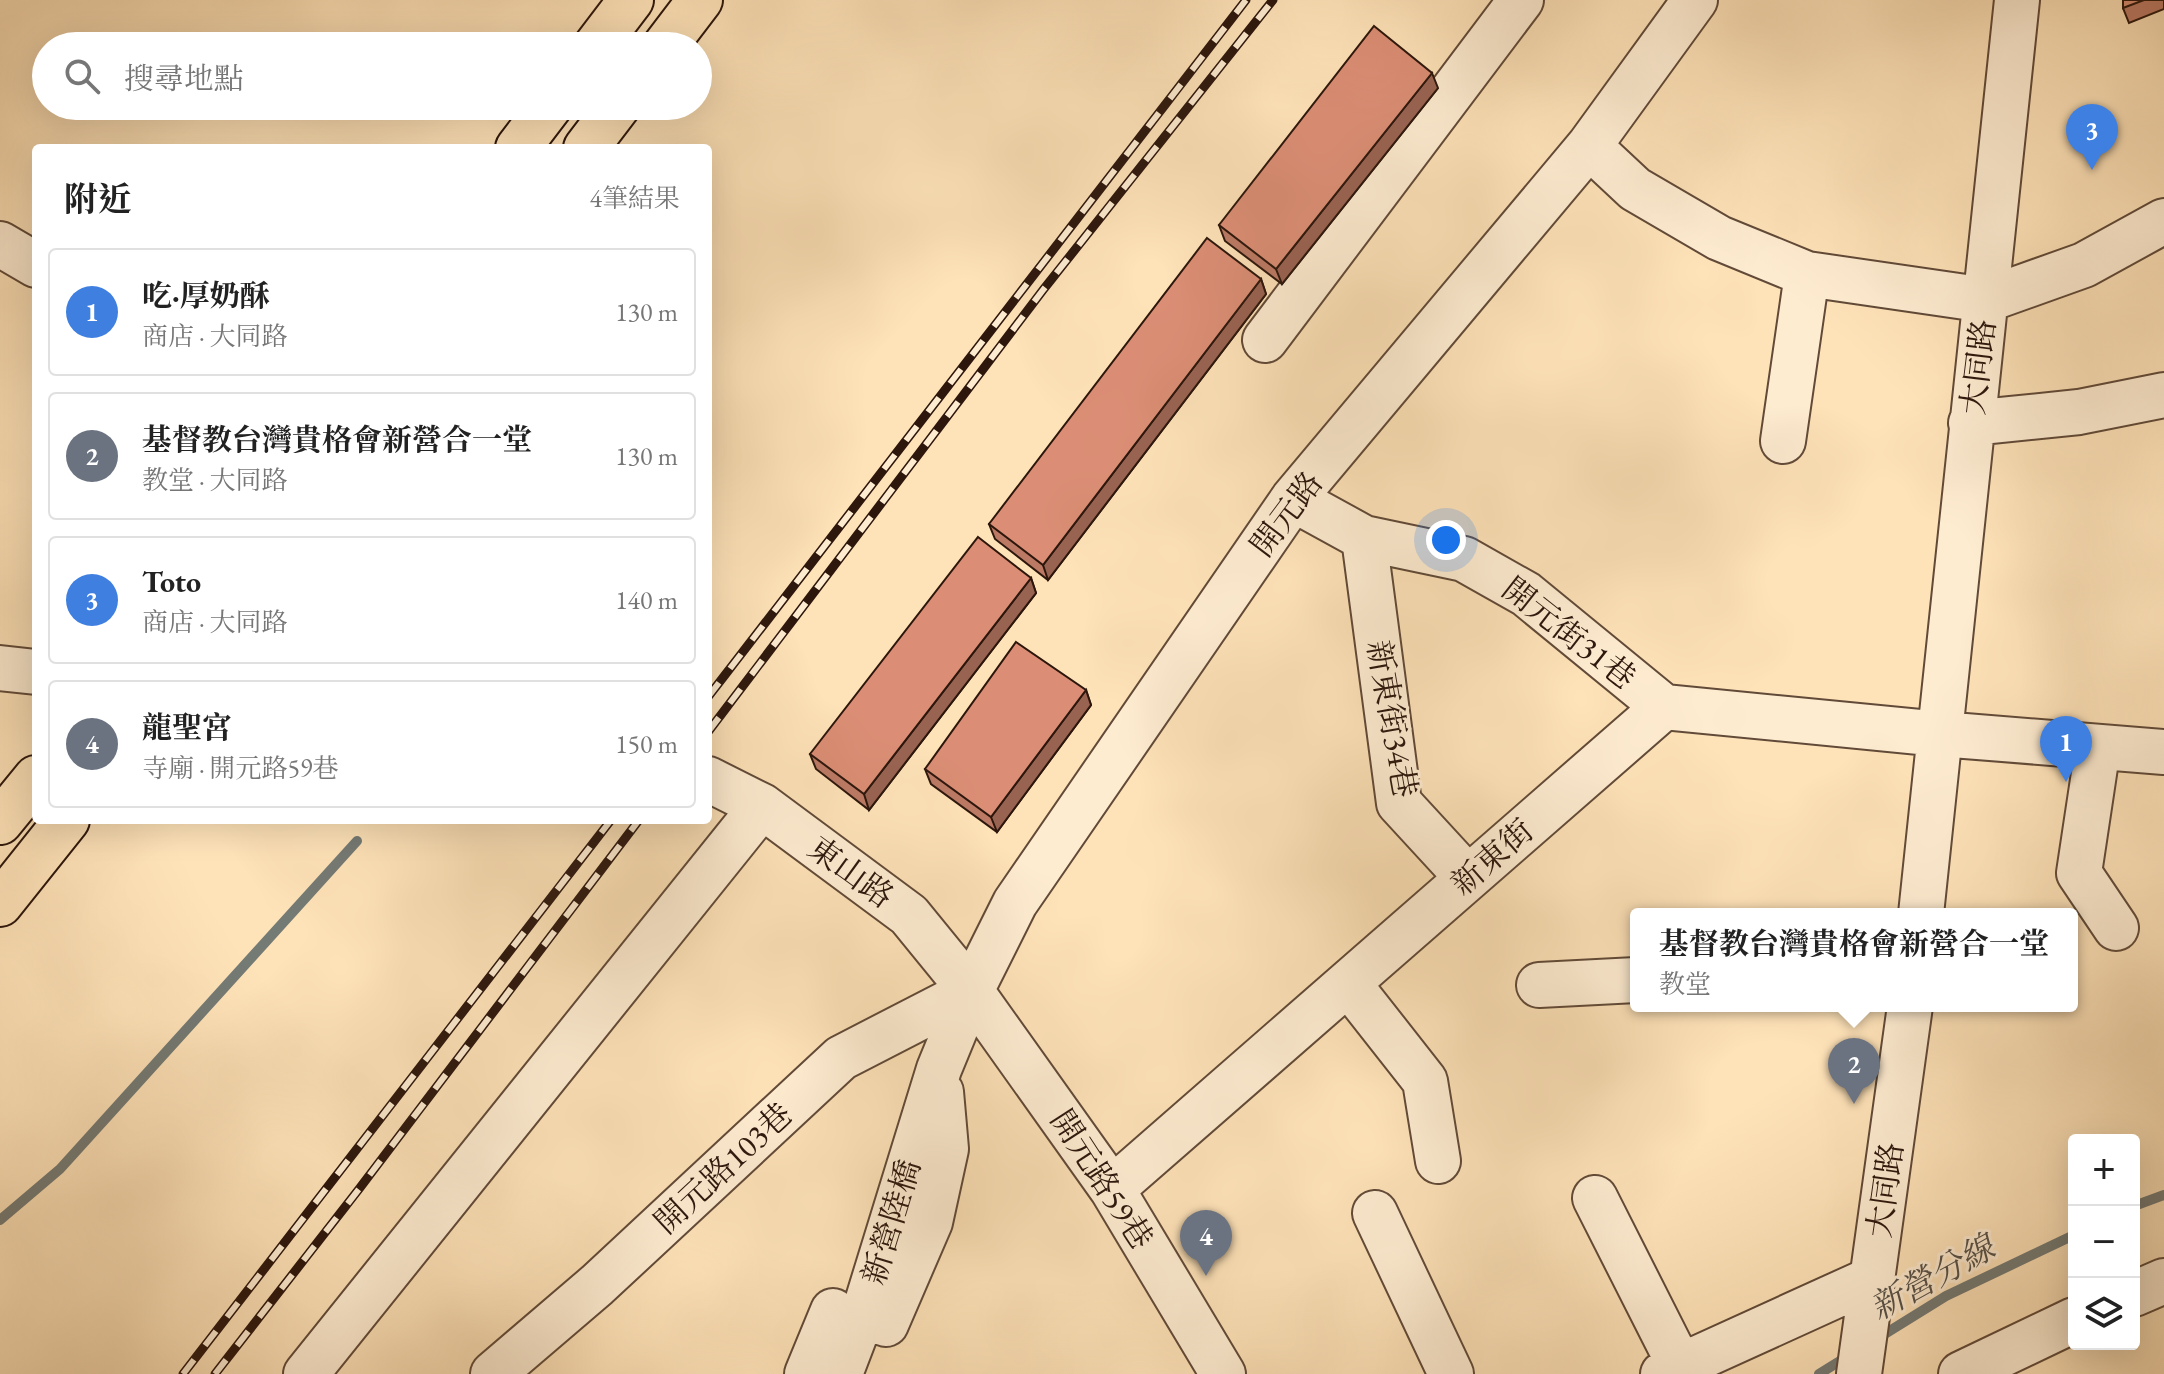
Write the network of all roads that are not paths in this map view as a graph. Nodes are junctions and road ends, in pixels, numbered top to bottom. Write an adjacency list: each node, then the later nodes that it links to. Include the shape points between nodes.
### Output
1 (631, 0): 6 (main road)
2 (700, 0): 7 (main road)
3 (1521, 0): 18 (street)
4 (1695, 0): 12 (street, 開元路)
5 (2017, 0): 17 (street, 大同路)
6 (607, 32)
7 (676, 32)
8 (539, 120): 10 (main road)
9 (607, 120): 11 (main road)
10 (521, 144)
11 (589, 144)
12 (1589, 146): 16 (street, via 1635,189 1719,238); 22 (street, 開元路)
13 (2164, 221): 17 (street, via 2084,265)
14 (0, 244): 15 (street)
15 (32, 263)
16 (1807, 274): 17 (street); 21 (street)
17 (1986, 300): 20 (street, 大同路)
18 (1265, 340)
19 (2164, 395): 20 (street, via 2079,412)
20 (1971, 423): 27 (street, 大同路)
21 (1783, 441)
22 (1293, 499): 23 (street, 開元街31巷); 42 (street, 開元路, via 1015,903)
23 (1364, 538): 26 (street, 開元街31巷, via 1464,559 1526,594); 35 (street, 新東街34巷, via 1399,803)
24 (0, 668): 25 (street)
25 (32, 672)
26 (1664, 707): 27 (street); 35 (street, 新東街)
27 (1940, 734): 28 (street); 37 (street, 大同路)
28 (2098, 747): 29 (street); 38 (street, via 2079,873)
29 (2164, 752)
30 (712, 781): 32 (street, 東山路)
31 (32, 783): 33 (main road)
32 (762, 806): 42 (street, 東山路, via 909,915); 54 (street)
33 (0, 822)
34 (64, 824): 36 (main road)
35 (1468, 878): 40 (street, 新東街)
36 (0, 904)
37 (1922, 908)
38 (2116, 928)
39 (1630, 980): 41 (street)
40 (1348, 983): 45 (street, via 1425,1081); 46 (street, 新東街)
41 (1539, 985)
42 (971, 991): 44 (street, 開元路); 46 (street, 開元路59巷); 55 (street, 開元路103巷, via 841,1058 597,1285)
43 (1909, 1012): 51 (street, 大同路)
44 (939, 1069): 56 (street, via 898,1121); 57 (street, 新營陸橋); 58 (street, via 946,1149 930,1222)
45 (1438, 1161)
46 (1112, 1189): 59 (street, 開元路59巷)
47 (1595, 1198): 53 (street)
48 (1375, 1213): 60 (street)
49 (2164, 1281): 50 (street)
50 (2140, 1291)
51 (1870, 1298): 53 (street); 61 (street, 大同路)
52 (2068, 1323): 62 (street)
53 (1672, 1370)
54 (306, 1374)
55 (493, 1374)
56 (807, 1374)
57 (840, 1374)
58 (867, 1374)
59 (1223, 1374)
60 (1451, 1374)
61 (1859, 1374)
62 (1961, 1374)

